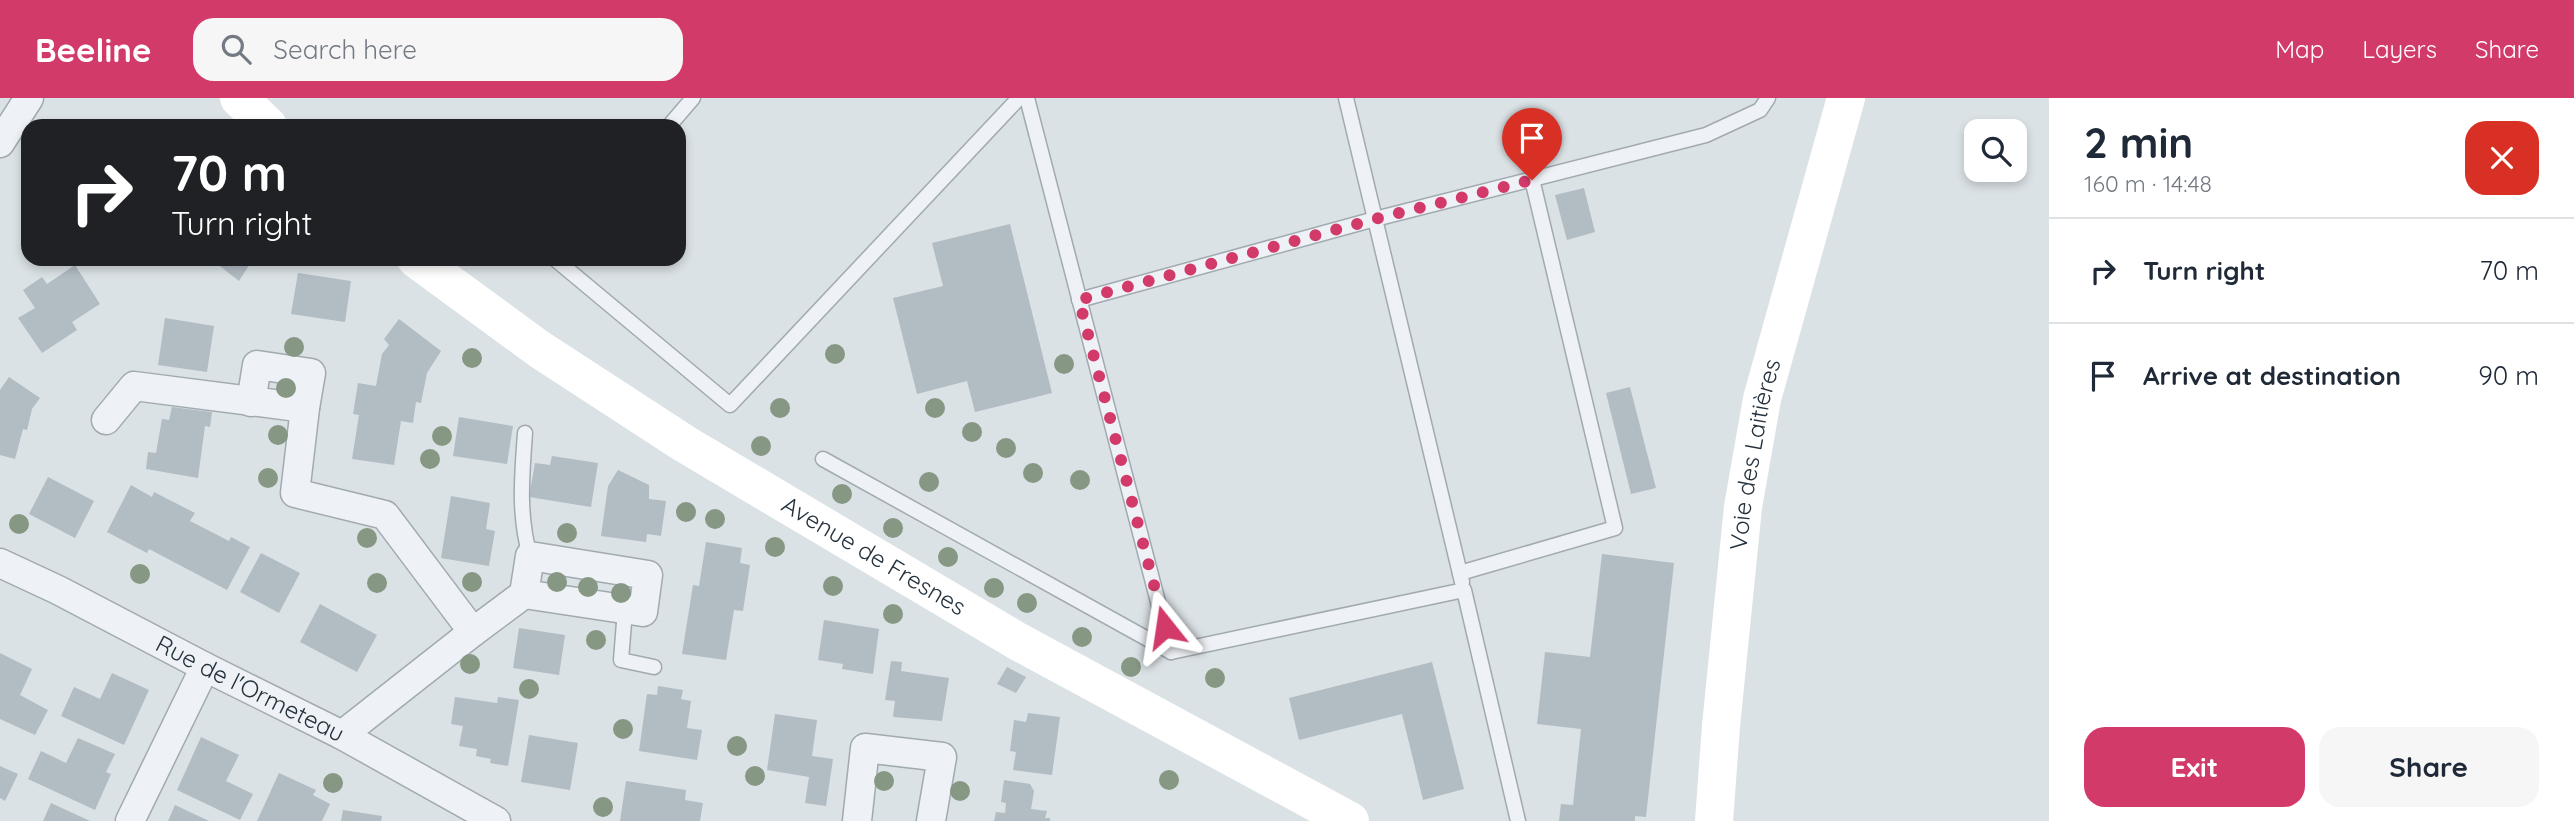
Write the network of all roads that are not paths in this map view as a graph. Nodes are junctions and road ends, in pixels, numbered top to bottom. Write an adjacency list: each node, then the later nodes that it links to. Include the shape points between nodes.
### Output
1 (29, 98): 11 (street)
2 (239, 98): 9 (street)
3 (693, 98): 10 (lane)
4 (1019, 98): 15 (lane, via 730,405)
5 (1027, 98): 16 (lane)
6 (1346, 98): 13 (lane)
7 (1768, 98): 12 (lane, via 1760,110 1706,135)
8 (1846, 98): 39 (street, Voie des Laitières, via 1762,398 1743,507)
9 (261, 119)
10 (675, 119)
11 (0, 143)
12 (1532, 180): 13 (lane); 24 (lane, via 1615,528)
13 (1375, 219): 16 (lane); 24 (lane)
14 (426, 266): 37 (street, Avenue de Fresnes, via 539,349 685,444 1017,641)
15 (563, 266)
16 (1079, 300): 29 (lane)
17 (251, 402): 18 (street); 18 (street, via 257,365 311,373); 19 (street, via 134,386)
18 (304, 408): 28 (street, via 295,493 385,515)
19 (106, 420)
20 (525, 433): 22 (lane, via 520,496)
21 (823, 459): 29 (lane)
22 (530, 556): 26 (street); 27 (street, via 648,575 643,612)
23 (0, 563): 30 (street, Rue de l'Ormeteau)
24 (1460, 573): 25 (lane)
25 (1464, 590): 29 (lane); 38 (lane)
26 (524, 594): 27 (street); 28 (street)
27 (625, 610): 31 (lane, via 621,660)
28 (473, 632): 32 (street)
29 (1171, 652)
30 (205, 667): 32 (street, Rue de l'Ormeteau); 33 (street)
31 (654, 667)
32 (342, 735): 34 (street, Rue de l'Ormeteau)
33 (130, 821)
34 (496, 821)
35 (856, 821): 36 (street, via 865,748 942,757)
36 (932, 821)
37 (1350, 821)
38 (1518, 821)
39 (1714, 821)

